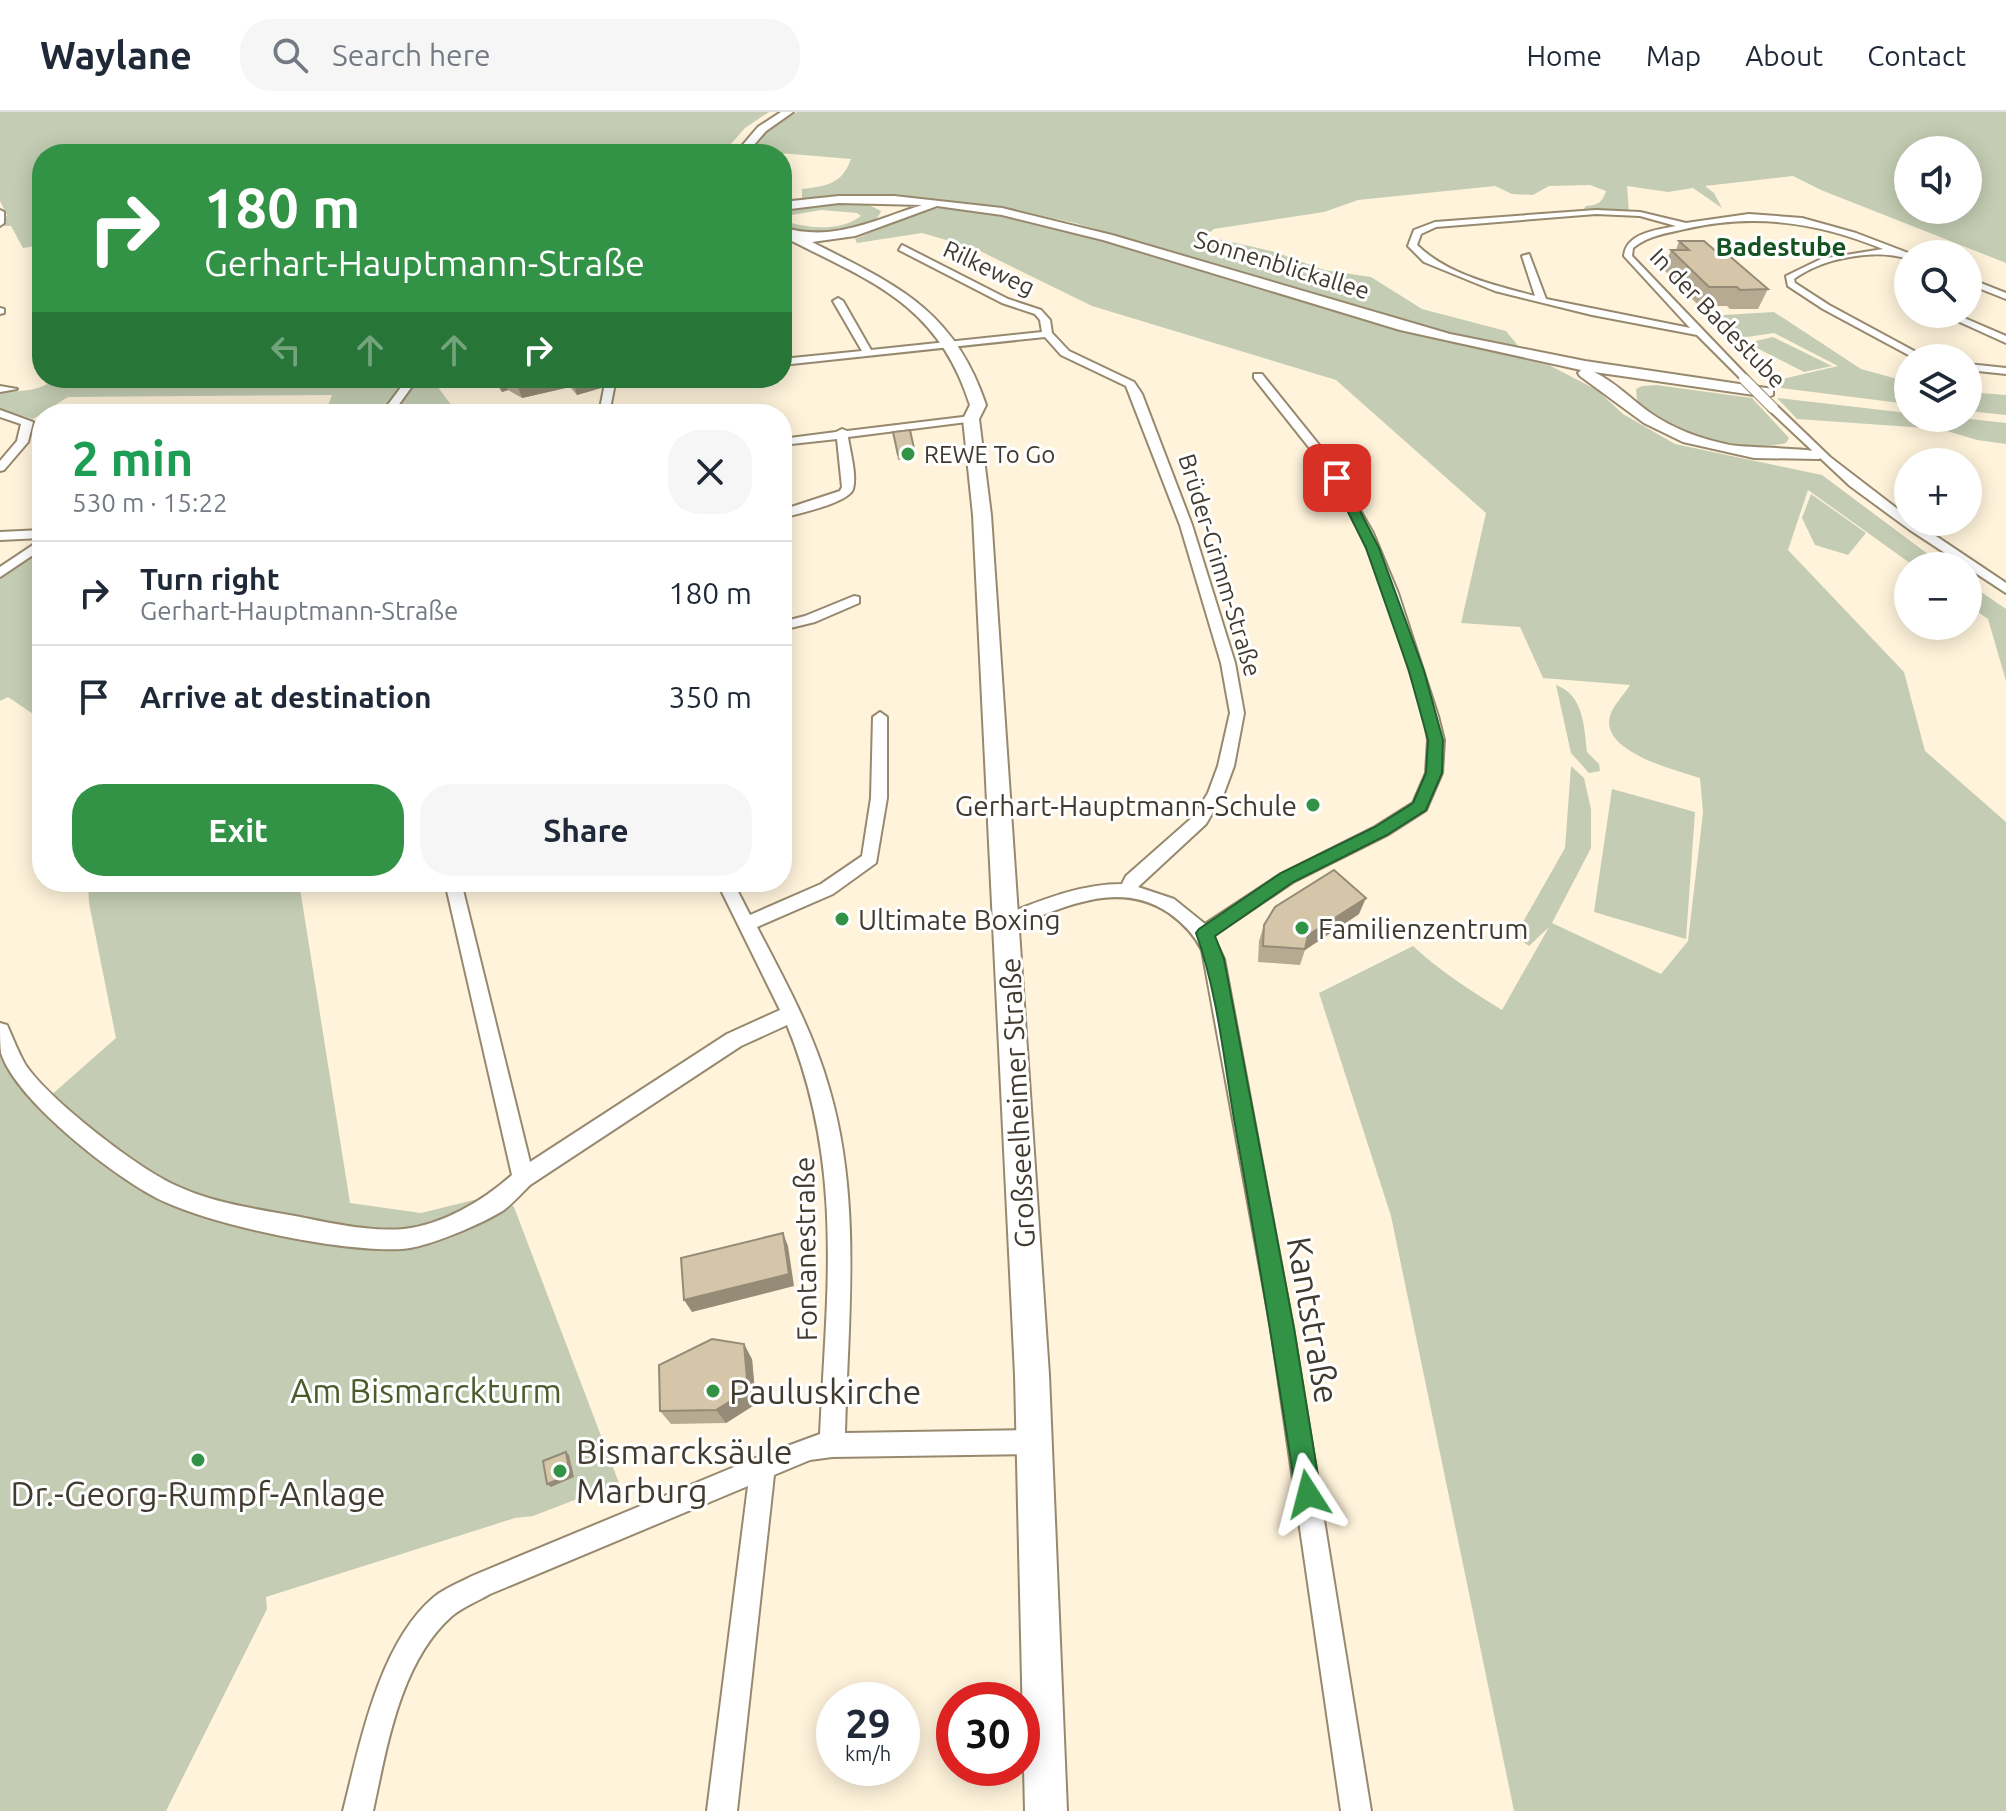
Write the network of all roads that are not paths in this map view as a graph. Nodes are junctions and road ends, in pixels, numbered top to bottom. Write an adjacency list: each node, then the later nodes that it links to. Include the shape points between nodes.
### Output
1 (776, 112): 3 (main road)
2 (788, 112): 4 (main road)
3 (737, 144)
4 (749, 144)
5 (854, 199): 6 (main road, Sonnenblickallee); 9 (main road, Sonnenblickallee); 11 (main road)
6 (902, 199): 7 (main road, Sonnenblickallee); 11 (main road)
7 (917, 199): 8 (main road, Sonnenblickallee); 11 (main road)
8 (955, 203): 11 (main road); 34 (main road, Sonnenblickallee, via 1076,227 1406,327)
9 (792, 205)
10 (0, 212): 12 (street)
11 (901, 213): 16 (main road)
12 (0, 223)
13 (1686, 226): 19 (street, In der Badestube, via 1736,216 1791,218 1836,227); 24 (street, via 1640,214 1596,212 1447,223 1414,235 1415,252 1428,263); 27 (street, In der Badestube, via 1646,236 1627,251)
14 (792, 234): 16 (main road)
15 (792, 236): 21 (main road, Großseelheimer Straße)
16 (847, 236): 21 (main road, via 833,247)
17 (792, 248): 30 (main road, via 883,293)
18 (902, 248): 28 (street, Rilkeweg, via 1005,301 1038,312)
19 (1893, 250): 31 (street, via 1813,265 1789,278 1807,295)
20 (1526, 256): 24 (street)
21 (848, 267): 30 (main road, Großseelheimer Straße, via 911,303 939,325)
22 (1983, 287): 23 (street)
23 (2006, 296)
24 (1541, 299): 27 (street)
25 (838, 301): 32 (street)
26 (1979, 328): 29 (street)
27 (1699, 332): 41 (street, In der Badestube, bridge)
28 (1047, 334): 30 (street); 59 (street, Brüder-Grimm-Straße, via 1065,353 1124,380 1137,394 1186,525 1234,688 1237,713 1216,793 1200,820)
29 (2006, 340)
30 (947, 344): 32 (street); 43 (main road, Großseelheimer Straße, via 967,367 974,387 978,405)
31 (1896, 344)
32 (869, 354): 33 (street)
33 (792, 361)
34 (1559, 362): 37 (main road, Sonnenblickallee); 39 (main road)
35 (1982, 368): 36 (street)
36 (2006, 371)
37 (1621, 372): 39 (main road); 40 (main road, via 1627,379); 41 (main road, Sonnenblickallee)
38 (1258, 376): 64 (street, via 1337,478 1372,548 1431,716 1434,773 1420,806 1287,878)
39 (1609, 386): 40 (main road)
40 (1624, 397): 48 (main road, via 1660,426 1699,441 1758,454)
41 (1770, 400): 48 (street, In der Badestube)
42 (0, 413): 45 (street)
43 (971, 419): 46 (street); 62 (main road, Großseelheimer Straße, via 981,494)
44 (32, 421): 45 (street)
45 (27, 422): 49 (street, via 22,442)
46 (842, 432): 47 (street); 50 (street, via 845,493)
47 (792, 440)
48 (1819, 454): 55 (street, In der Badestube)
49 (0, 468)
50 (792, 511)
51 (32, 534): 52 (street)
52 (0, 536)
53 (32, 550): 54 (street)
54 (0, 573)
55 (2006, 589)
56 (854, 600): 57 (street)
57 (792, 624)
58 (880, 717): 63 (street, via 879,798 870,859 827,889)
59 (1128, 889): 62 (street, via 1081,894); 64 (street, via 1151,895)
60 (455, 892): 67 (street)
61 (730, 892): 63 (street, Fontanestraße)
62 (1007, 921): 68 (main road, Großseelheimer Straße)
63 (745, 925): 65 (street, Fontanestraße)
64 (1205, 933): 74 (street, Kantstraße, via 1215,959 1282,1328)
65 (791, 1013): 67 (street, via 734,1040); 69 (street, Fontanestraße, via 827,1116 834,1167 838,1224)
66 (0, 1031): 67 (street, via 19,1071 55,1111 116,1159 170,1194 233,1214 343,1236 405,1239 496,1203)
67 (523, 1178)
68 (1035, 1442): 69 (street); 73 (main road, Großseelheimer Straße)
69 (832, 1445): 70 (street)
70 (763, 1467): 71 (street, via 495,1579 443,1607 416,1639 394,1688); 72 (street)
71 (358, 1811)
72 (722, 1811)
73 (1046, 1811)
74 (1356, 1811)

